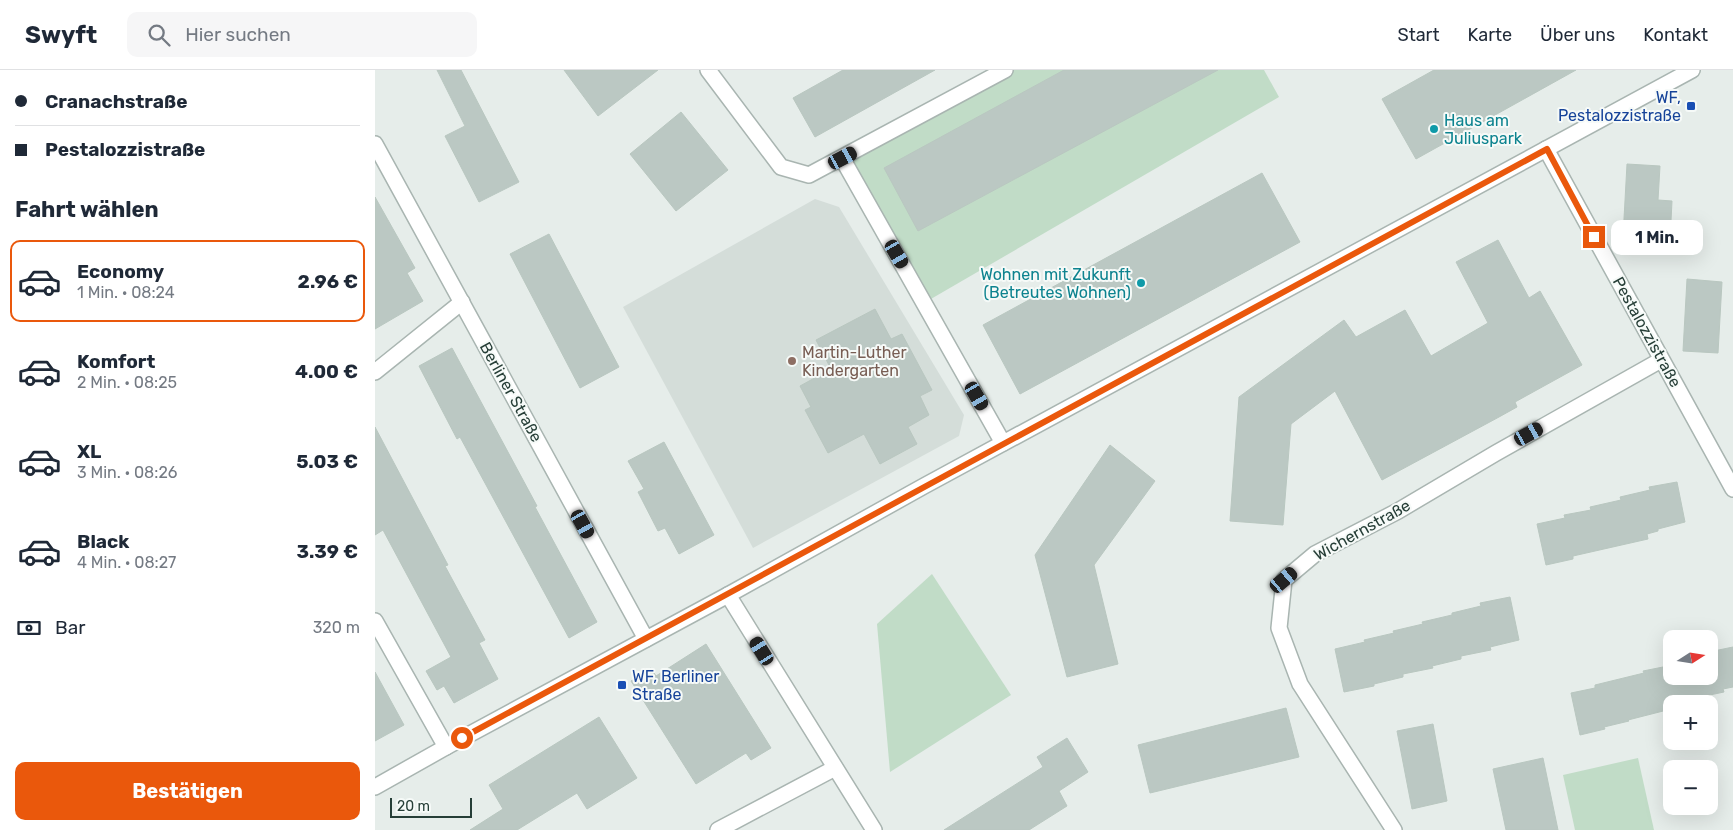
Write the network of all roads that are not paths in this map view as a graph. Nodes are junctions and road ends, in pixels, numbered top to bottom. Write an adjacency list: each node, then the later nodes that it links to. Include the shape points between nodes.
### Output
1 (708, 70): 6 (street, via 781,167 809,175)
2 (1005, 70): 6 (street)
3 (1692, 70): 5 (street)
4 (375, 144): 7 (street, Berliner Straße)
5 (1547, 149): 8 (street, Pestalozzistraße); 10 (street)
6 (843, 158): 10 (street)
7 (462, 302): 9 (street); 14 (street, Berliner Straße)
8 (1661, 360): 11 (street, Pestalozzistraße); 20 (street, Wichernstraße, via 1398,511 1315,554 1284,580 1279,628 1300,684)
9 (375, 372)
10 (1003, 443): 12 (street)
11 (1733, 489)
12 (728, 595): 14 (street); 16 (street)
13 (375, 621): 15 (street)
14 (647, 639): 15 (street)
15 (446, 747): 17 (street)
16 (835, 768): 18 (street); 19 (street)
17 (375, 787)
18 (718, 830)
19 (874, 830)
20 (1394, 830)

